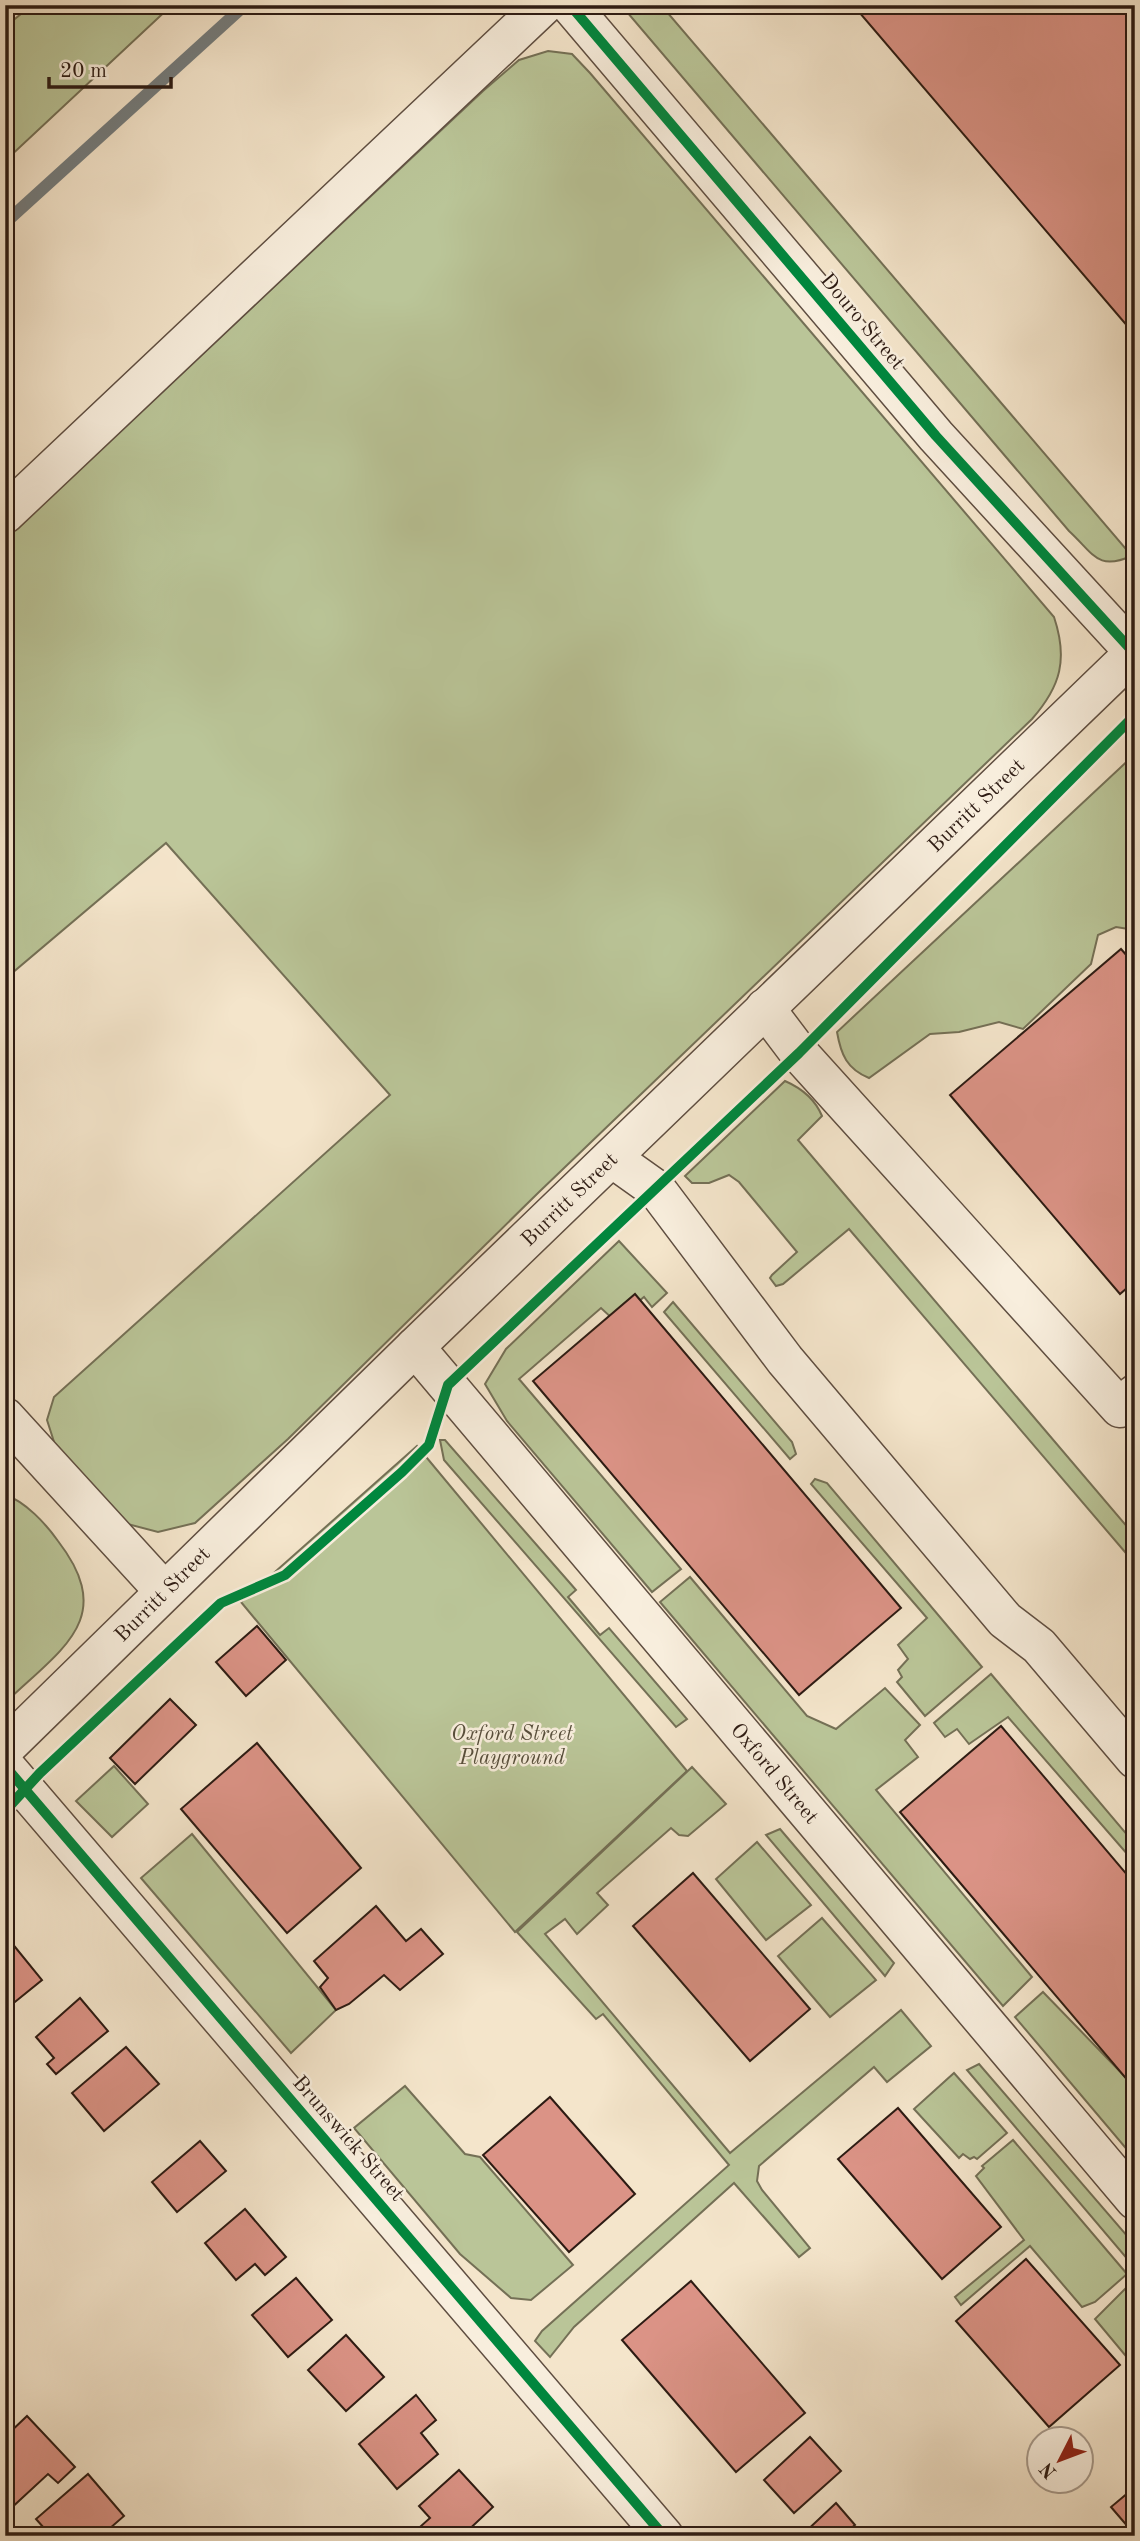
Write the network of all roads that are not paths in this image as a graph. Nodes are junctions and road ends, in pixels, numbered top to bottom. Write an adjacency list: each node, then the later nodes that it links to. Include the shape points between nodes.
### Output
1 (544, 5): 3 (street)
2 (570, 5): 4 (street, Douro Street, via 936,436)
3 (5, 514)
4 (1135, 653): 5 (street, Burritt Street)
5 (765, 1008): 6 (street, Burritt Street); 8 (street, via 799,1053 1119,1408)
6 (612, 1158): 7 (street, Burritt Street); 12 (street, via 657,1190 785,1360 1005,1620 1038,1646)
7 (415, 1347): 10 (street, Burritt Street); 14 (street, Oxford Street)
8 (1135, 1394)
9 (5, 1417): 10 (street)
10 (164, 1591): 11 (street, Burritt Street)
11 (5, 1748)
12 (1135, 1759)
13 (5, 1766): 15 (street, Brunswick Street)
14 (1135, 2200)
15 (664, 2536)

